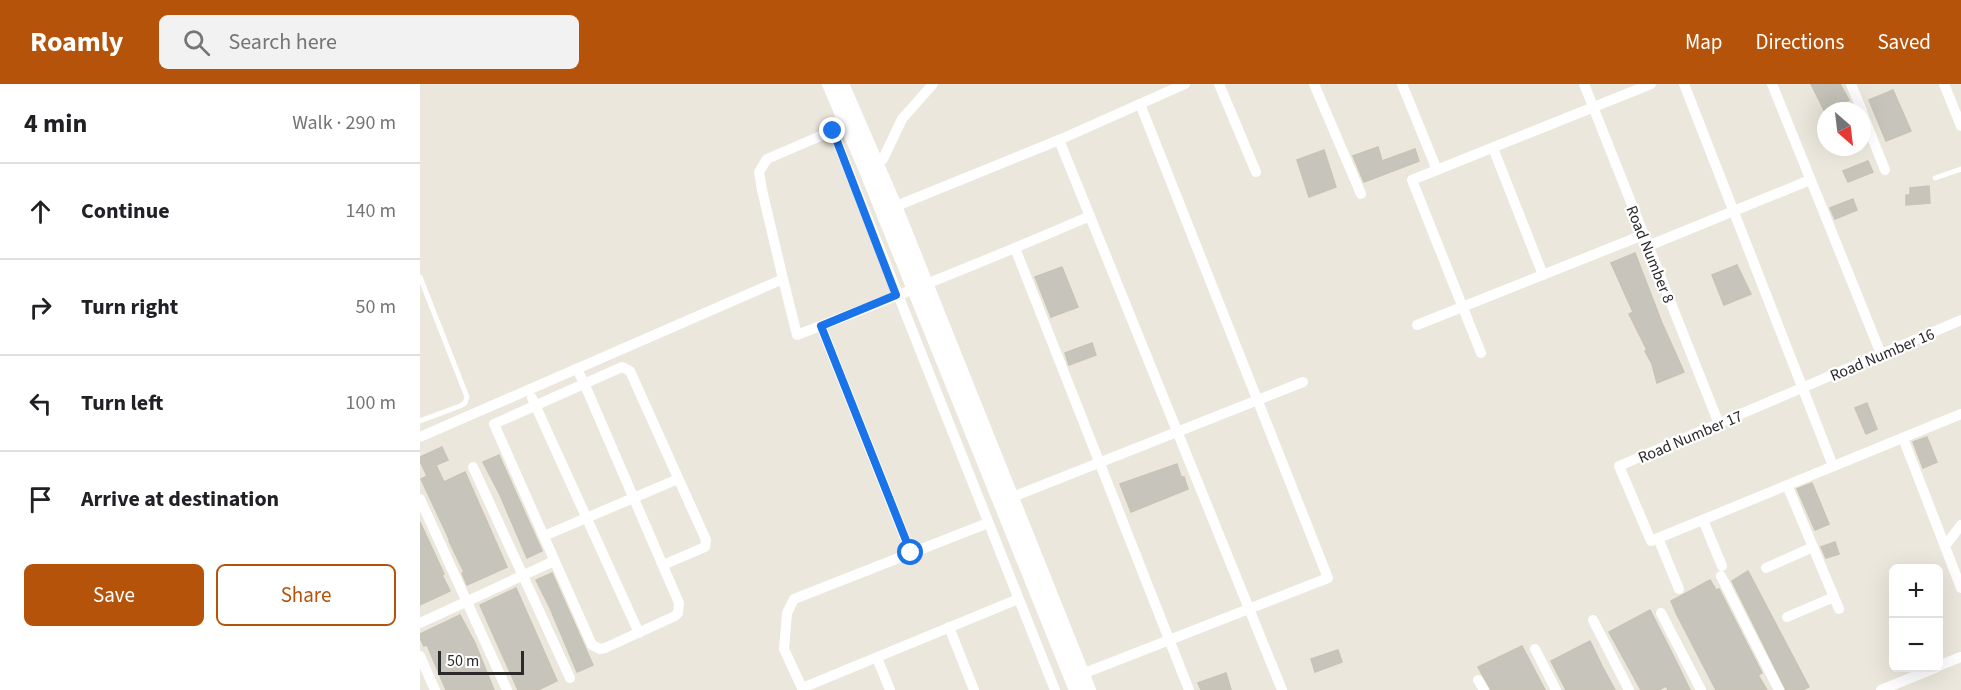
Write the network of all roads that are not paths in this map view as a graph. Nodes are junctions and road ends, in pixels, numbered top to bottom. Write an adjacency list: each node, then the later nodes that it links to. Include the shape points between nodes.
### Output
1 (829, 84): 17 (street)
2 (842, 84): 23 (street)
3 (933, 84): 23 (street, via 902,119 883,159)
4 (1185, 84): 15 (street)
5 (1219, 84): 27 (street)
6 (1314, 84): 30 (street)
7 (1402, 84): 25 (street)
8 (1584, 84): 16 (street, Road Number 8)
9 (1651, 84): 16 (street)
10 (1684, 84): 32 (street)
11 (1772, 84): 29 (street)
12 (1851, 84): 14 (street)
13 (1944, 84): 18 (street)
14 (1858, 102)
15 (1140, 104): 21 (street); 53 (street)
16 (1593, 108): 22 (street); 34 (street, Road Number 8)
17 (846, 125): 19 (street); 23 (street)
18 (1961, 126)
19 (833, 131): 39 (street, via 767,159 759,172); 41 (street)
20 (1871, 135): 26 (street)
21 (1059, 140): 31 (street); 33 (street)
22 (1493, 147): 25 (street); 37 (street)
23 (871, 165): 31 (street)
24 (1961, 169): 28 (lane)
25 (1437, 170): 42 (street, via 1412,180)
26 (1885, 170)
27 (1256, 172)
28 (1935, 178)
29 (1810, 180): 32 (street); 47 (street)
30 (1361, 194)
31 (889, 209): 40 (street)
32 (1734, 211): 35 (street); 51 (street)
33 (1090, 216): 36 (street); 58 (street)
34 (1643, 235): 35 (street, Road Number 8); 37 (street)
35 (1648, 246): 57 (street, Road Number 8)
36 (1016, 248): 40 (street); 61 (street)
37 (1543, 275): 42 (street)
38 (420, 277): 56 (lane, via 467,397 460,406)
39 (783, 279): 45 (street, via 796,335); 48 (street)
40 (919, 286): 41 (street); 68 (street)
41 (896, 295): 45 (street); 71 (street)
42 (1463, 307): 44 (street); 46 (street)
43 (1961, 320): 47 (street, Road Number 16)
44 (1417, 325)
45 (821, 326): 77 (street)
46 (1481, 353)
47 (1881, 354): 51 (street, Road Number 16)
48 (578, 369): 50 (street); 52 (street)
49 (1303, 382): 53 (street)
50 (584, 383): 54 (street); 64 (street, via 621,366 630,371); 66 (street)
51 (1803, 388): 57 (street, Road Number 17); 62 (street)
52 (529, 390): 54 (street); 59 (street)
53 (1257, 400): 58 (street); 87 (street, via 1328,578)
54 (535, 404): 69 (street); 73 (street, via 494,424)
55 (1961, 414): 60 (street)
56 (420, 421)
57 (1719, 424): 74 (street, Road Number 17, via 1619,466)
58 (1177, 431): 61 (street); 87 (street)
59 (420, 437)
60 (1903, 438): 62 (street); 75 (street)
61 (1100, 462): 68 (street); 95 (street)
62 (1833, 466): 65 (street)
63 (473, 467): 81 (street)
64 (678, 479): 66 (street); 79 (street, via 706,540 705,547)
65 (1787, 485): 70 (street); 76 (street)
66 (634, 497): 69 (street); 79 (street)
67 (420, 499): 86 (street)
68 (1005, 499): 104 (street)
69 (587, 518): 73 (street); 94 (street)
70 (1703, 520): 74 (street); 119 (street, via 1722,571)
71 (988, 523): 77 (street); 85 (street)
72 (1961, 525): 75 (street)
73 (544, 536): 94 (street, via 592,645 605,648)
74 (1654, 539): 83 (street)
75 (1945, 546): 82 (street)
76 (1813, 547): 80 (street); 84 (street)
77 (911, 553): 106 (street, via 794,599 787,613 784,649)
78 (552, 562): 81 (street)
79 (663, 565): 94 (street, via 679,603 678,613)
80 (1766, 567)
81 (523, 575): 86 (street); 102 (street)
82 (1961, 588)
83 (1680, 589)
84 (1834, 597): 88 (street); 90 (street)
85 (1018, 598): 93 (street); 111 (street)
86 (466, 602): 92 (street); 108 (street)
87 (1249, 609): 95 (street); 114 (street)
88 (1839, 609)
89 (1661, 613): 118 (street)
90 (1787, 616)
91 (1593, 620): 117 (street)
92 (420, 623)
93 (949, 627): 99 (street); 110 (street)
94 (639, 633)
95 (1170, 641): 104 (street); 113 (street)
96 (1535, 649): 116 (street)
97 (420, 656): 107 (street)
98 (1961, 657): 100 (street)
99 (877, 658): 106 (street); 109 (street)
100 (1943, 664)
101 (1928, 672): 105 (street)
102 (570, 678)
103 (1478, 680): 115 (street)
104 (1077, 681): 112 (street)
105 (1903, 686): 120 (street)
106 (802, 689)
107 (435, 690)
108 (507, 690)
109 (890, 690)
110 (974, 690)
111 (1055, 690)
112 (1089, 690)
113 (1189, 690)
114 (1282, 690)
115 (1484, 690)
116 (1556, 690)
117 (1629, 690)
118 (1701, 690)
119 (1779, 690)
120 (1881, 690)

